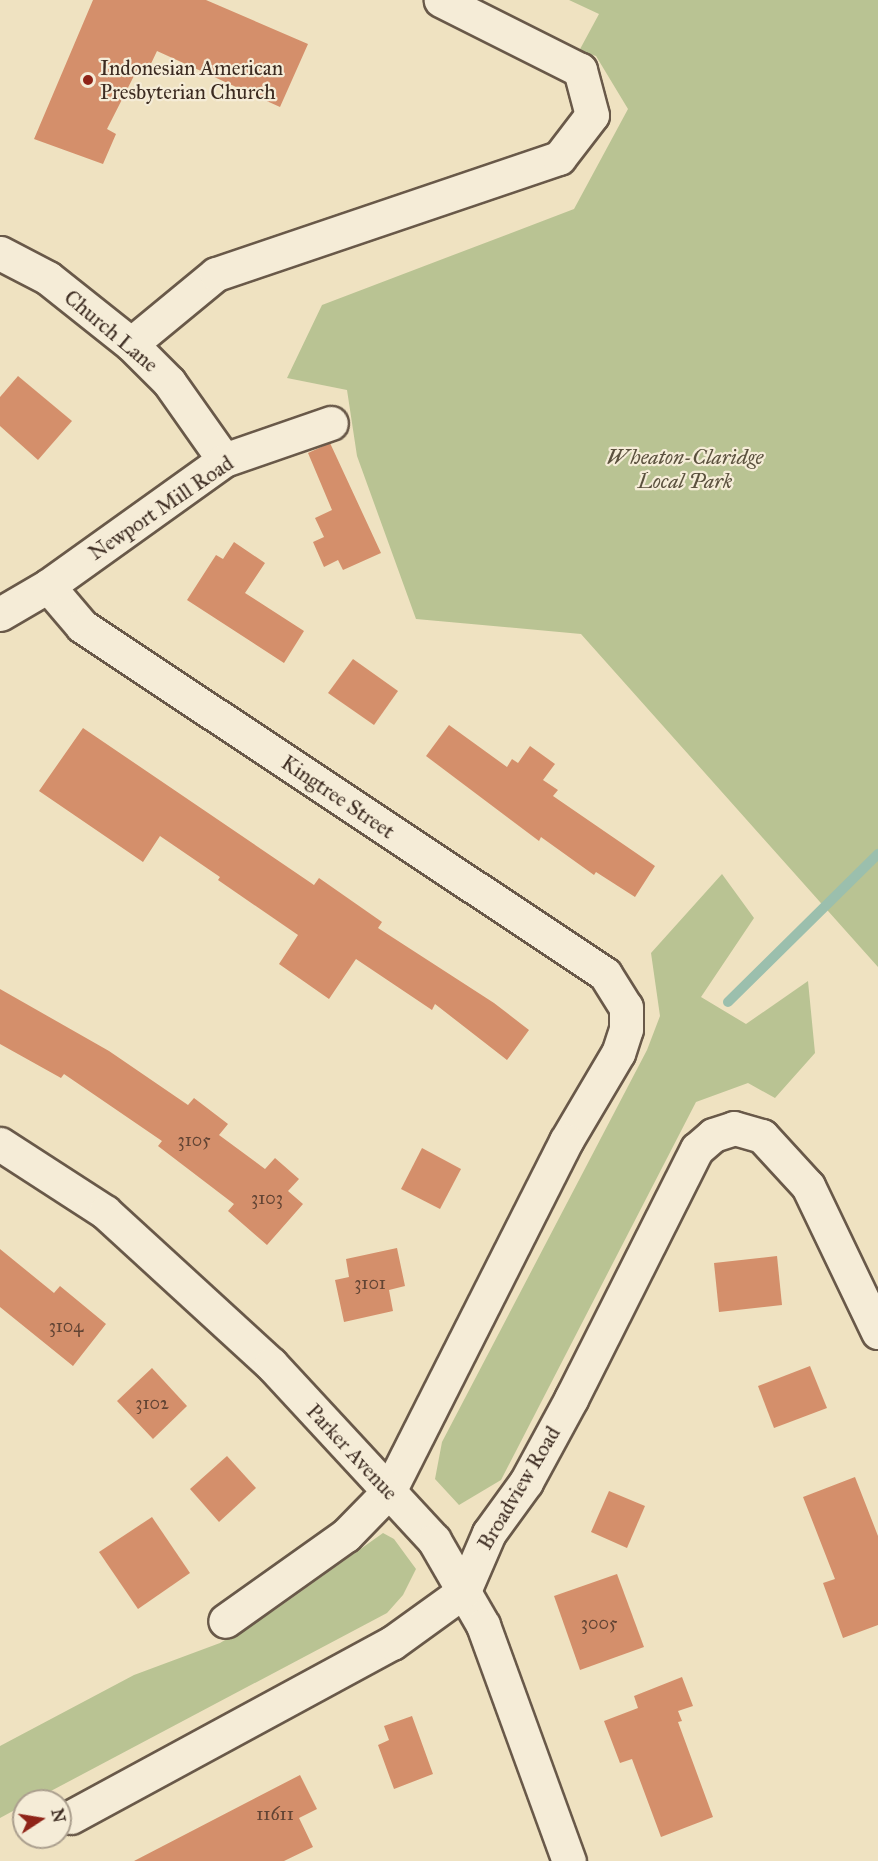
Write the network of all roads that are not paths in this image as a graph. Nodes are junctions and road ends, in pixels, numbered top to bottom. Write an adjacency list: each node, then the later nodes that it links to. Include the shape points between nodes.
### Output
1 (441, 0): 3 (street, via 580,70 592,115 559,158 216,274)
2 (0, 254): 3 (street, Church Lane, via 48,278)
3 (131, 344): 5 (street, Church Lane, via 170,382)
4 (331, 423): 5 (street, Newport Mill Road)
5 (224, 460): 6 (street, Newport Mill Road)
6 (48, 586): 7 (street, Newport Mill Road); 10 (street, Kingtree Street, via 82,626 605,974 626,1007 626,1029 618,1053 566,1141)
7 (0, 614)
8 (0, 1144): 10 (street, Parker Avenue, via 105,1212 272,1364)
9 (878, 1332): 11 (street, Broadview Road, via 808,1185 762,1136 734,1128 713,1135 697,1149 571,1399 526,1482 489,1533)
10 (389, 1491): 11 (street, Parker Avenue, via 434,1540); 12 (street, via 346,1535)
11 (464, 1592): 13 (street, via 392,1643); 14 (street, Parker Avenue, via 483,1625)
12 (225, 1621)
13 (72, 1815)
14 (569, 1861)

